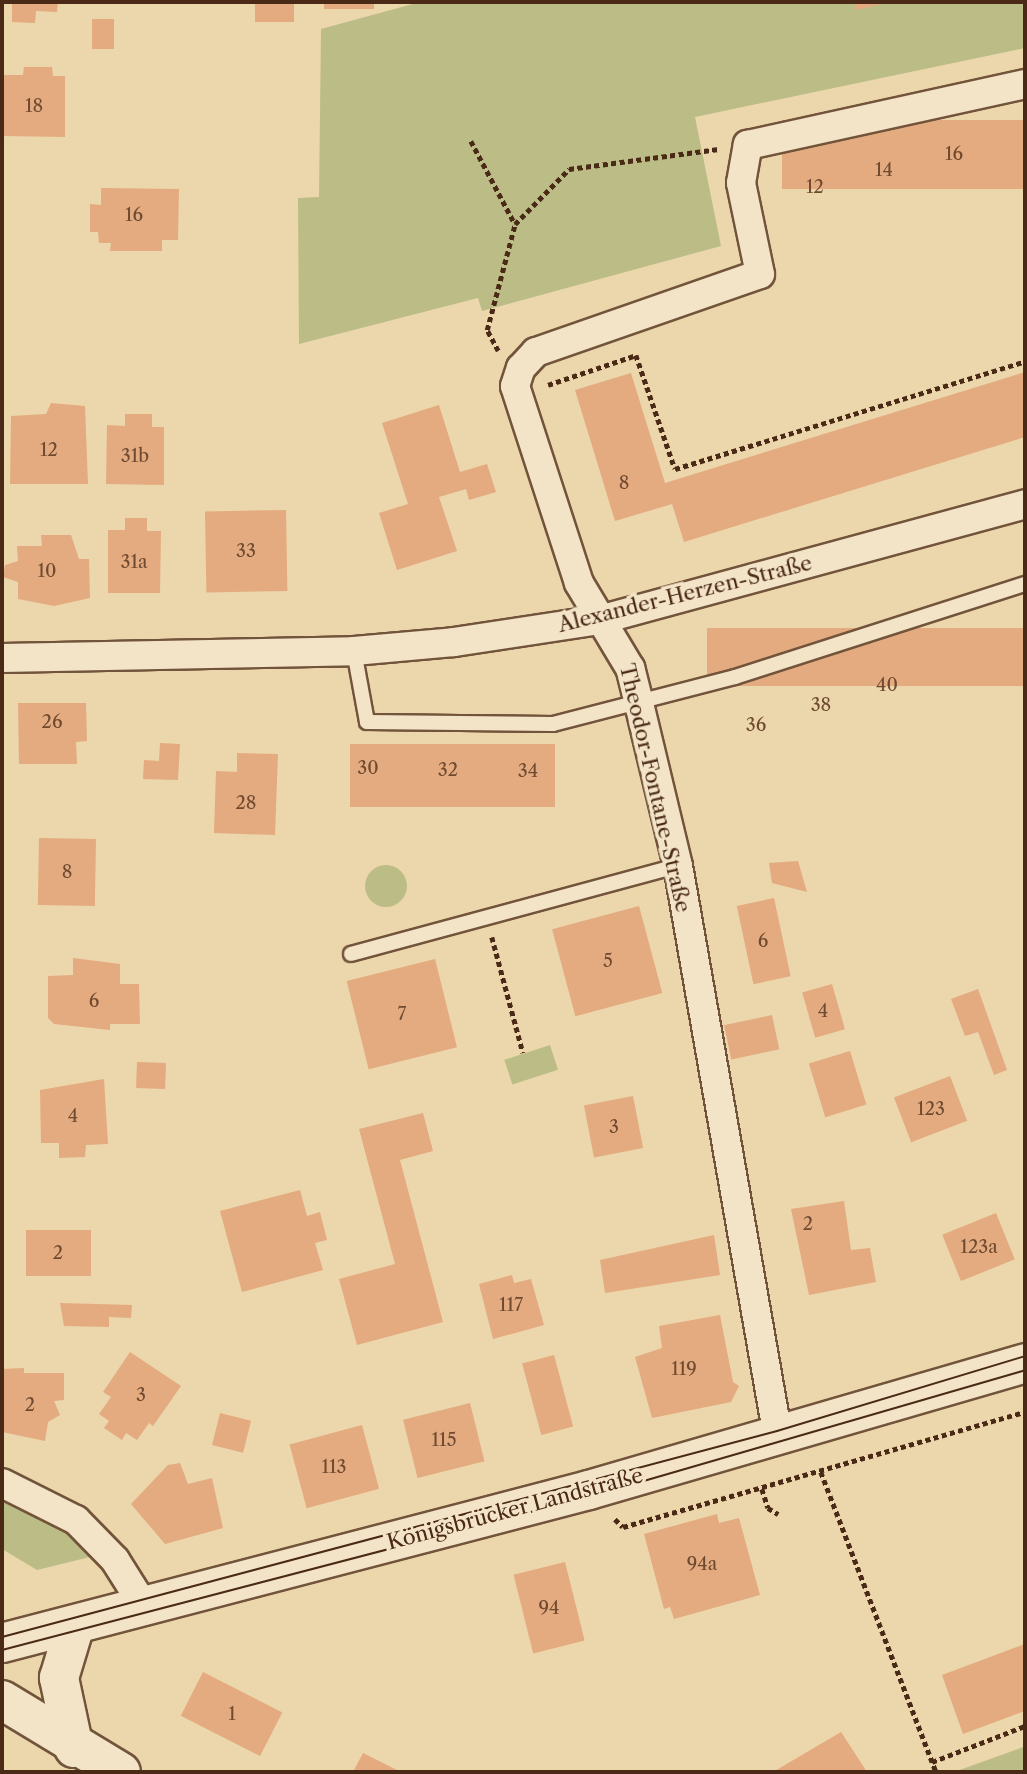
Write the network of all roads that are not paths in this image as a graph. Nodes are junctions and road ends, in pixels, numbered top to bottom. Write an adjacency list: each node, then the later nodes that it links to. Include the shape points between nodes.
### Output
1 (1025, 84): 4 (street, Theodor-Fontane-Straße, via 748,145 741,183 760,274 536,352 520,368 517,391 579,583)
2 (1025, 504): 4 (street, Alexander-Herzen-Straße)
3 (1025, 584): 7 (lane)
4 (599, 620): 5 (street, Alexander-Herzen-Straße); 7 (street, Theodor-Fontane-Straße, via 630,668)
5 (354, 651): 6 (street, Alexander-Herzen-Straße); 7 (lane, via 367,722 553,724)
6 (2, 658)
7 (639, 703): 8 (street, Theodor-Fontane-Straße)
8 (678, 866): 9 (lane); 11 (street, Theodor-Fontane-Straße)
9 (351, 954)
10 (1025, 1363): 11 (main road, Königsbrücker Landstraße)
11 (778, 1437): 13 (main road, Königsbrücker Landstraße)
12 (2, 1483): 13 (street, via 76,1520 115,1560)
13 (144, 1606): 14 (main road, Königsbrücker Landstraße)
14 (75, 1625): 15 (main road, Königsbrücker Landstraße); 17 (main road, via 59,1678)
15 (2, 1643)
16 (2, 1700): 17 (main road)
17 (74, 1748): 18 (main road)
18 (121, 1772)

